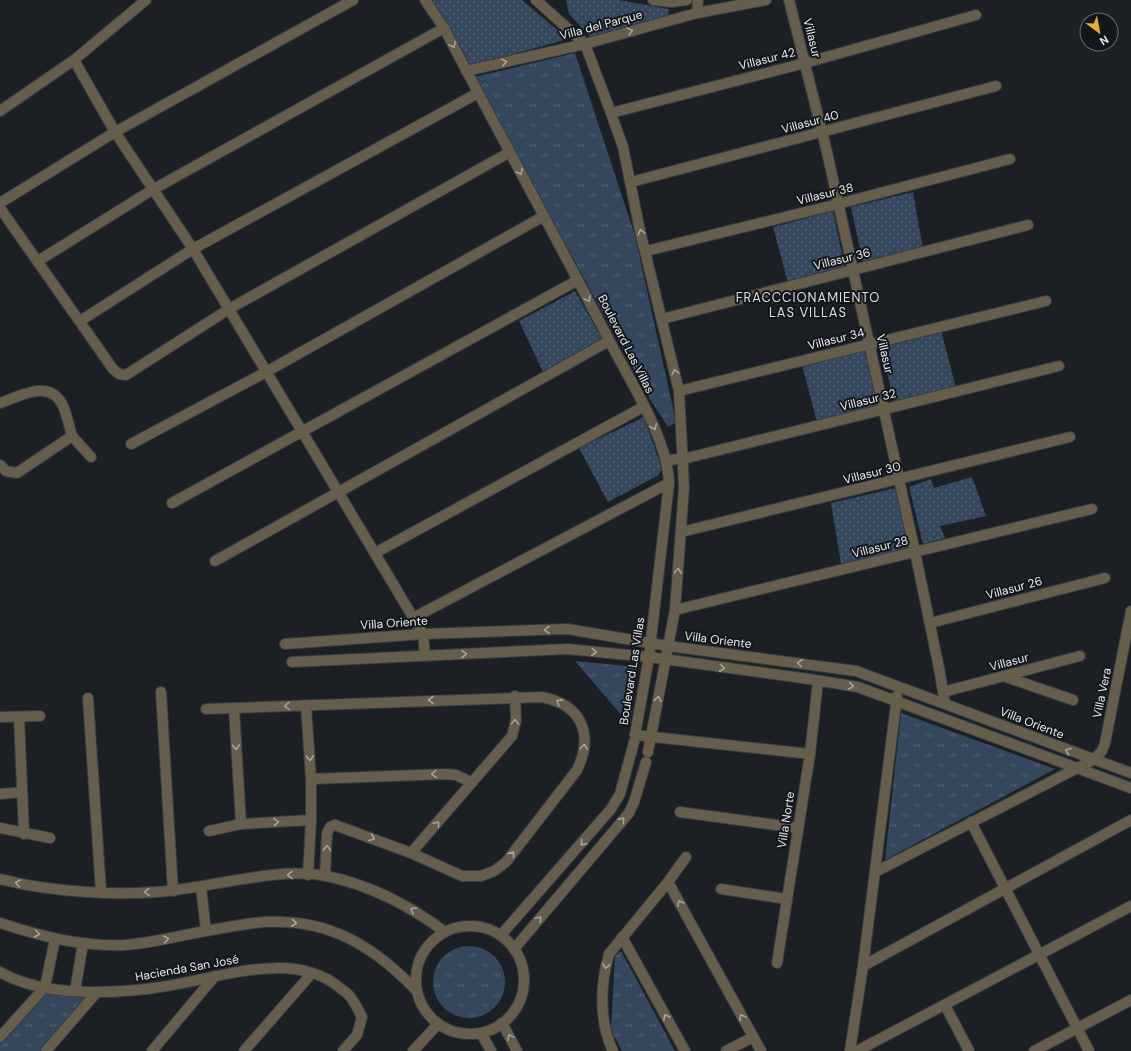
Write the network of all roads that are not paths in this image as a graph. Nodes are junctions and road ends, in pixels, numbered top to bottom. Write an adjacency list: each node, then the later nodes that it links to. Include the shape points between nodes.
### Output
1 (146, 0): 14 (street)
2 (353, 0): 21 (street)
3 (425, 0): 12 (street, Boulevard Las Villas)
4 (536, 0): 13 (street)
5 (653, 0): 6 (street, Villa del Parque)
6 (687, 0)
7 (698, 0): 10 (street)
8 (766, 0): 10 (street, Villa del Parque)
9 (789, 0): 15 (street, Villasur)
10 (697, 13): 13 (street, Villa del Parque, one-way to 10)
11 (976, 15): 15 (street, Villasur 42)
12 (444, 28): 16 (street, Boulevard Las Villas, one-way to 16); 26 (street)
13 (585, 44): 16 (street, Villa del Parque, one-way to 13); 20 (street)
14 (74, 60): 19 (street); 21 (street)
15 (805, 63): 20 (street, Villasur 42); 22 (street, Villasur)
16 (466, 71): 18 (street, Boulevard Las Villas)
17 (996, 86): 22 (street, Villasur 40)
18 (478, 93): 23 (street, Boulevard Las Villas); 32 (street)
19 (0, 111)
20 (611, 113): 25 (street)
21 (115, 132): 26 (street); 27 (street)
22 (822, 133): 25 (street, Villasur 40); 28 (street, Villasur)
23 (510, 152): 30 (street, Boulevard Las Villas, one-way to 30); 38 (street)
24 (1010, 159): 28 (street, Villasur 38)
25 (631, 182): 33 (street, one-way to 25)
26 (152, 190): 32 (street); 34 (street)
27 (0, 203)
28 (838, 204): 33 (street, Villasur 38); 35 (street, Villasur)
29 (0, 208): 34 (street)
30 (544, 216): 36 (street, Boulevard Las Villas); 44 (street)
31 (1028, 225): 35 (street, Villasur 36)
32 (193, 249): 38 (street); 40 (street)
33 (646, 251): 39 (street)
34 (38, 261): 40 (street)
35 (853, 269): 39 (street, Villasur 36); 42 (street, Villasur)
36 (578, 280): 41 (street, Boulevard Las Villas, one-way to 41); 49 (street)
37 (1046, 300): 42 (street, Villasur 34)
38 (229, 309): 40 (street, via 126,375 119,374 113,369); 44 (street)
39 (662, 319): 45 (street, one-way to 39)
40 (80, 321)
41 (609, 341): 47 (street, Boulevard Las Villas); 59 (street)
42 (869, 344): 45 (street, Villasur 34); 48 (street, Villasur)
43 (1060, 366): 48 (street, Villasur 32)
44 (266, 372): 49 (street); 52 (street)
45 (679, 390): 54 (street)
46 (0, 403): 50 (street, via 38,389 50,392 63,406)
47 (643, 407): 55 (street, Boulevard Las Villas, one-way to 55, via 656,431); 64 (street)
48 (884, 410): 54 (street, Villasur 32); 57 (street, Villasur)
49 (302, 431): 59 (street); 60 (street)
50 (72, 436): 53 (street); 56 (street, via 17,473 6,472)
51 (1070, 437): 57 (street, Villasur 30)
52 (131, 444)
53 (91, 457)
54 (683, 459): 55 (street, Villasur 32); 62 (street)
55 (666, 460): 58 (street, Boulevard Las Villas)
56 (0, 465)
57 (899, 480): 62 (street, Villasur 30); 63 (street, Villasur)
58 (668, 484): 69 (street); 72 (street, Boulevard Las Villas)
59 (338, 492): 64 (street); 65 (street)
60 (172, 503)
61 (1092, 509): 63 (street, Villasur 28)
62 (681, 532): 67 (street, one-way to 62)
63 (915, 552): 67 (street, Villasur 28); 70 (street, Villasur)
64 (375, 553): 69 (street)
65 (214, 561)
66 (1105, 578): 70 (street, Villasur 26)
67 (675, 610): 74 (street)
68 (1131, 611): 99 (street, Villa Vera, via 1105,743 1102,751)
69 (414, 618): 71 (street)
70 (930, 623): 84 (street, Villasur)
71 (423, 634): 72 (street, Villa Oriente, one-way to 71, via 567,629); 73 (street, Villa Oriente); 75 (street)
72 (651, 643): 74 (street, Villa Oriente); 77 (street, Boulevard Las Villas)
73 (285, 644)
74 (668, 646): 78 (street); 82 (street, Villa Oriente, one-way to 74, via 856,671)
75 (425, 655): 77 (street, one-way to 77, via 568,649); 79 (street)
76 (1080, 656): 80 (street, Villasur)
77 (649, 657): 78 (street); 97 (street, Boulevard Las Villas)
78 (665, 660): 81 (street, one-way to 81); 96 (street, one-way to 78)
79 (292, 662)
80 (1006, 677): 84 (street, Villasur); 87 (street)
81 (818, 681): 88 (street, one-way to 88, via 858,687); 98 (street, Villa Norte)
82 (898, 686): 88 (street); 89 (street, Villa Oriente)
83 (161, 692): 129 (street)
84 (944, 692): 89 (street, Villasur)
85 (515, 696): 90 (street, one-way to 90); 104 (street, one-way to 85, via 512,736 516,720); 119 (street, one-way to 85, via 462,876 481,876 494,871 506,862 577,770 584,751 585,731 573,712 561,702 552,699)
86 (88, 698): 130 (street)
87 (1073, 700)
88 (897, 701): 100 (street); 121 (street)
89 (945, 704): 99 (street, Villa Oriente, one-way to 89)
90 (306, 705): 91 (street, one-way to 91); 103 (street, one-way to 103)
91 (234, 708): 92 (street); 113 (street, one-way to 113)
92 (206, 709)
93 (40, 716): 95 (street)
94 (0, 717): 95 (street)
95 (20, 717): 107 (street)
96 (650, 737): 97 (street); 98 (street); 105 (street)
97 (634, 738): 102 (street, Boulevard Las Villas)
98 (810, 754): 115 (street, Villa Norte)
99 (1093, 760): 100 (street); 101 (street, Villa Oriente)
100 (1077, 767): 106 (street); 112 (street)
101 (1131, 773)
102 (625, 776): 105 (street); 136 (street, Boulevard Las Villas, one-way to 136, via 620,794 611,809)
103 (311, 779): 104 (street, one-way to 103, via 456,775 446,774); 110 (street)
104 (471, 782): 119 (street, one-way to 104)
105 (640, 785): 140 (street, one-way to 105, via 628,813)
106 (1131, 788)
107 (22, 792): 108 (street); 117 (street)
108 (0, 794)
109 (680, 812): 115 (street)
110 (312, 820): 113 (street, one-way to 110); 122 (street)
111 (1131, 820): 128 (street)
112 (971, 822): 121 (street); 128 (street)
113 (241, 824): 116 (street)
114 (0, 828): 117 (street)
115 (798, 828): 131 (street, Villa Norte)
116 (209, 831)
117 (24, 834): 118 (street)
118 (50, 838)
119 (412, 853): 123 (street, one-way to 119, via 327,833 335,824)
120 (686, 857): 125 (street)
121 (875, 872): 143 (street)
122 (308, 875): 123 (street); 126 (street, one-way to 126, via 270,876)
123 (325, 876): 135 (street, one-way to 123, via 417,912 389,897 362,886)
124 (0, 879): 130 (street, one-way to 124, via 18,884)
125 (668, 882): 137 (street); 158 (street, one-way to 125)
126 (201, 887): 129 (street); 134 (street)
127 (721, 889): 131 (street)
128 (1005, 889): 141 (street); 143 (street)
129 (173, 891): 130 (street, one-way to 130)
130 (101, 892)
131 (787, 899): 142 (street, Villa Norte)
132 (1131, 906): 141 (street)
133 (0, 923): 138 (street, one-way to 138)
134 (206, 931): 139 (street, one-way to 134, via 125,945); 149 (street, one-way to 149, via 282,921 311,924 355,941 401,975)
135 (445, 932): 136 (street, via 473,927); 149 (street, via 423,953 416,971)
136 (502, 935): 140 (street)
137 (622, 937): 166 (street, one-way to 166, via 609,954 606,966 603,1014 606,1034); 167 (street, one-way to 137)
138 (55, 939): 139 (street); 147 (street)
139 (83, 943): 148 (street)
140 (514, 949): 153 (street, via 522,970 522,993 515,1010)
141 (1039, 954): 152 (street); 155 (street)
142 (777, 963)
143 (863, 966): 170 (street)
144 (0, 972): 147 (street, Hacienda San José)
145 (312, 973): 146 (street, Hacienda San José, via 268,968); 161 (street); 162 (street, Hacienda San José, via 333,982 351,997 362,1016 357,1035)
146 (215, 976): 150 (street, Hacienda San José, via 141,990); 159 (street)
147 (45, 987): 148 (street, Hacienda San José); 157 (street)
148 (75, 991): 150 (street, Hacienda San José)
149 (417, 991): 154 (street, via 424,1010)
150 (97, 992): 160 (street)
151 (1131, 1000): 155 (street)
152 (945, 1005): 171 (street); 172 (street)
153 (502, 1023): 156 (street); 165 (street, one-way to 153)
154 (438, 1024): 156 (street, via 463,1034); 163 (street)
155 (1078, 1028): 173 (street); 174 (street)
156 (481, 1033): 164 (street)
157 (0, 1037)
158 (753, 1037): 168 (street); 169 (street)
159 (153, 1050)
160 (46, 1051)
161 (244, 1051)
162 (343, 1051)
163 (414, 1051)
164 (491, 1051)
165 (517, 1051)
166 (613, 1051)
167 (685, 1051)
168 (726, 1051)
169 (761, 1051)
170 (850, 1051)
171 (857, 1051)
172 (969, 1051)
173 (1034, 1051)
174 (1089, 1051)

